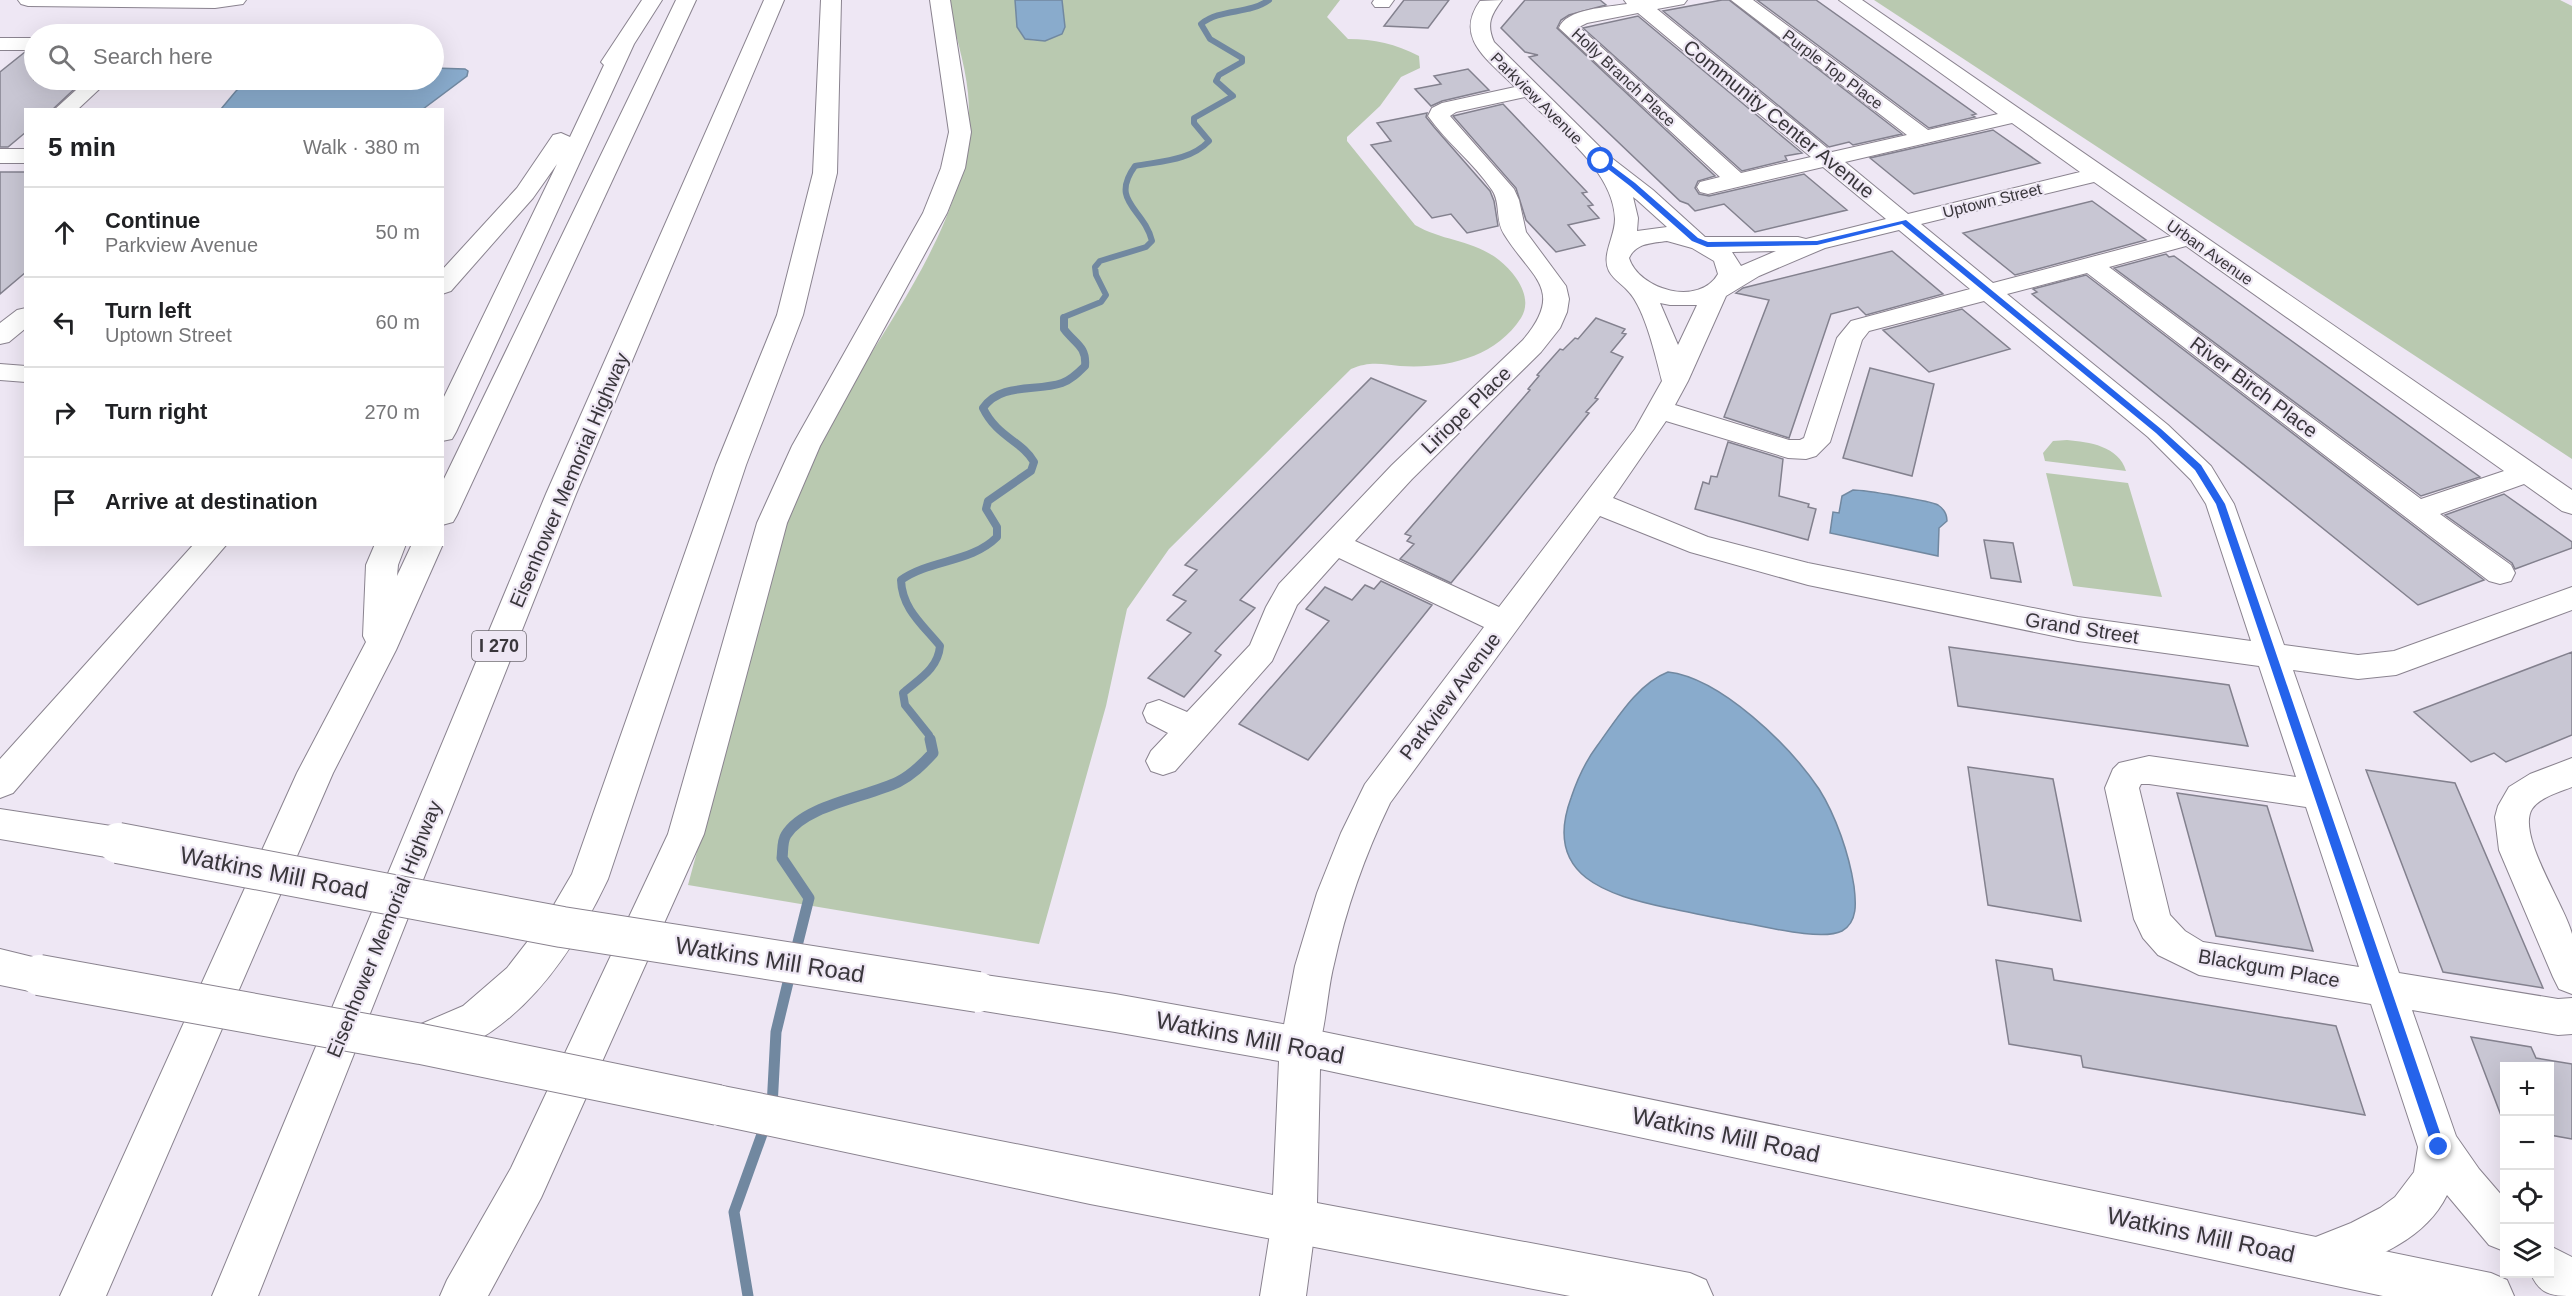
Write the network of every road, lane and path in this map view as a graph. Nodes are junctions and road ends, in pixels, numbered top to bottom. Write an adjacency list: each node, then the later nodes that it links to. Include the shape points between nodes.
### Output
1 (28, 0): 2 (street)
2 (236, 0)
3 (652, 0): 15 (main road)
4 (686, 0): 48 (main road)
5 (774, 0): 80 (main road, Eisenhower Memorial Highway / I 270, via 561,494)
6 (831, 0): 66 (main road, via 825,173 790,315 731,465 589,879)
7 (940, 0): 81 (main road, via 960,132 953,168 934,213 806,446 772,523 686,834 526,1183)
8 (1492, 0): 17 (street, Parkview Avenue, via 1479,17 1480,36)
9 (1677, 0): 12 (street)
10 (1742, 0): 20 (street, Purple Top Place)
11 (1849, 0): 19 (street, Urban Avenue)
12 (1638, 3): 23 (street, Community Center Avenue); 26 (street, Holly Branch Place, via 1581,18 1569,28)
13 (0, 44): 14 (street)
14 (24, 44)
15 (624, 44): 34 (main road, via 525,193); 44 (main road)
16 (87, 90): 18 (street)
17 (1528, 90): 24 (street, Parkview Avenue); 50 (street, Liriope Place, via 1449,107 1439,116 1508,196 1513,229 1552,281 1557,301 1554,317 1544,334 1395,479)
18 (66, 108)
19 (2016, 116): 20 (street); 25 (street, Urban Avenue)
20 (1924, 137): 23 (street)
21 (0, 156): 22 (street)
22 (24, 156)
23 (1828, 159): 26 (street); 28 (street, Community Center Avenue)
24 (1601, 161): 30 (street, Parkview Avenue); 32 (street, Parkview Avenue, via 1627,209 1627,231)
25 (2098, 174): 28 (street, Uptown Street); 29 (street, Urban Avenue)
26 (1736, 180): 27 (street)
27 (1708, 187)
28 (1904, 222): 31 (street, Uptown Street); 37 (street, Community Center Avenue)
29 (2190, 238): 33 (street); 45 (street, Urban Avenue)
30 (1701, 242): 31 (street, Uptown Street); 32 (street, Uptown Street, via 1667,234 1653,235 1634,240); 36 (street, Parkview Avenue, via 1725,260 1729,269 1728,278)
31 (1817, 243): 36 (street, Uptown Street, via 1750,271)
32 (1621, 249): 35 (street, Parkview Avenue, via 1617,256 1620,273)
33 (2090, 264): 37 (street); 49 (street, River Birch Place)
34 (444, 284)
35 (1639, 288): 36 (street, Uptown Street, via 1687,299); 42 (street, via 1665,339)
36 (1719, 289): 42 (street, Parkview Avenue)
37 (1988, 291): 43 (street, via 1855,330 1816,442 1806,450 1788,449); 58 (street, Community Center Avenue, via 2198,468 2220,504)
38 (24, 317): 39 (street)
39 (0, 336)
40 (0, 372): 41 (street)
41 (24, 374)
42 (1675, 381): 43 (street, Parkview Avenue)
43 (1660, 410): 46 (street, Parkview Avenue)
44 (444, 428)
45 (2527, 473): 47 (street, Urban Avenue); 49 (street)
46 (1594, 502): 56 (street, Parkview Avenue); 58 (street, Grand Street, via 1700,545 1769,566 2038,622)
47 (2572, 504)
48 (444, 511)
49 (2417, 511): 54 (street, River Birch Place)
50 (1336, 544): 56 (street); 60 (street, Liriope Place, via 1280,605 1261,653)
51 (210, 546): 63 (main road)
52 (390, 546): 57 (main road, via 382,565)
53 (428, 546): 57 (main road)
54 (2500, 573)
55 (2572, 598): 58 (street, Grand Street, via 2379,667)
56 (1505, 623): 72 (street, Parkview Avenue, via 1377,794 1353,842 1317,955)
57 (379, 650): 79 (main road, via 315,773)
58 (2272, 656): 64 (street, Community Center Avenue)
59 (1159, 713): 60 (street)
60 (1192, 730): 61 (street, Liriope Place)
61 (1163, 761)
62 (2572, 772): 68 (street, via 2529,790 2516,801 2511,815 2517,850)
63 (0, 783)
64 (2320, 795): 69 (street, Community Center Avenue); 69 (street, Blackgum Place, via 2149,770 2128,773 2122,788 2152,919 2170,943 2199,958)
65 (0, 824): 66 (main road, Watkins Mill Road, bridge)
66 (562, 927): 71 (main road, via 521,981 477,1019); 72 (main road, Watkins Mill Road, bridge, via 1115,1013)
67 (0, 967): 71 (main road, bridge)
68 (2572, 977)
69 (2386, 988): 70 (street, via 2558,1017); 73 (street, Community Center Avenue)
70 (2572, 1016)
71 (421, 1044): 74 (main road, bridge)
72 (1300, 1046): 74 (main road); 76 (main road, Watkins Mill Road)
73 (2439, 1147): 75 (street, Community Center Avenue, via 2464,1184); 76 (street, via 2430,1183 2419,1201 2372,1237)
74 (1294, 1221): 82 (main road); 83 (main road)
75 (2500, 1224)
76 (2313, 1259): 84 (main road, Watkins Mill Road)
77 (2554, 1271): 78 (street)
78 (2572, 1284)
79 (83, 1296)
80 (235, 1296)
81 (463, 1296)
82 (1283, 1296)
83 (1690, 1296)
84 (2491, 1296)

